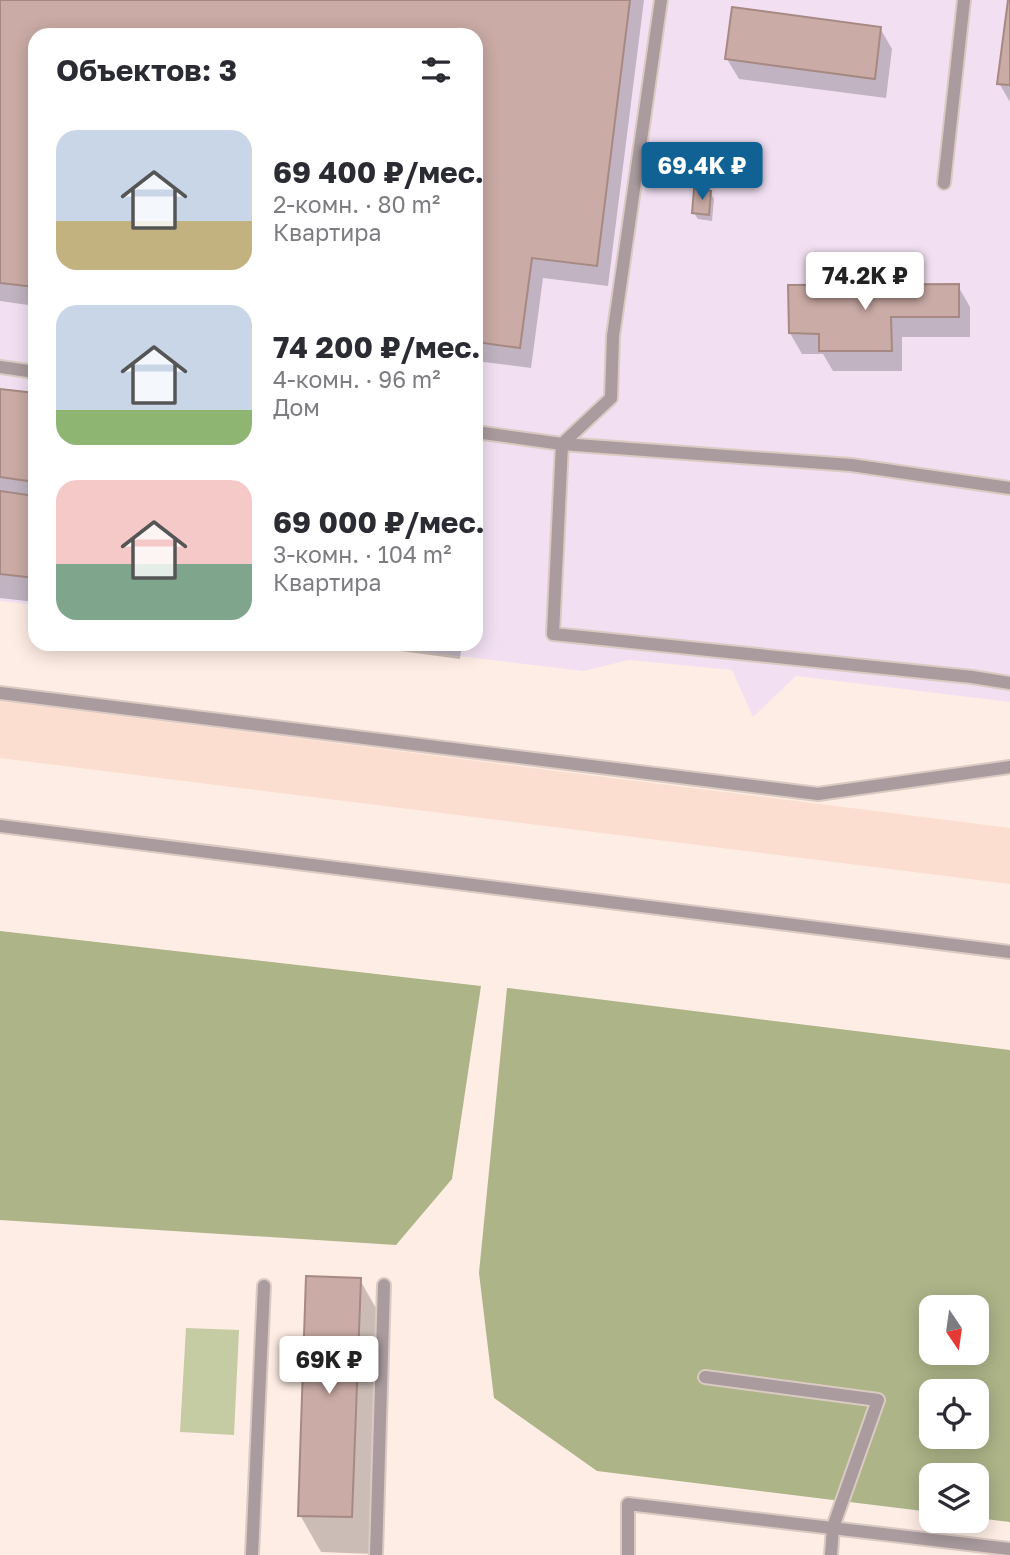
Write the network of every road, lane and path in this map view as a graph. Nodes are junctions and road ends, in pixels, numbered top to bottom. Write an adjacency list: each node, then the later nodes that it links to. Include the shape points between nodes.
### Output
1 (661, 0): 7 (lane, via 613,336 611,398)
2 (964, 0): 3 (lane)
3 (944, 183)
4 (0, 368): 5 (lane)
5 (28, 371)
6 (483, 433): 7 (lane)
7 (562, 444): 8 (lane, via 851,465); 9 (lane, via 553,634)
8 (1010, 488)
9 (1010, 683)
10 (0, 693): 11 (lane, via 818,794)
11 (1010, 766)
12 (0, 826): 13 (lane)
13 (1010, 952)
14 (384, 1285): 20 (lane)
15 (264, 1286): 19 (lane)
16 (705, 1377): 17 (lane, via 878,1400)
17 (833, 1527): 18 (lane); 21 (lane, via 628,1504); 22 (lane)
18 (1010, 1549)
19 (252, 1555)
20 (376, 1555)
21 (628, 1555)
22 (831, 1555)

